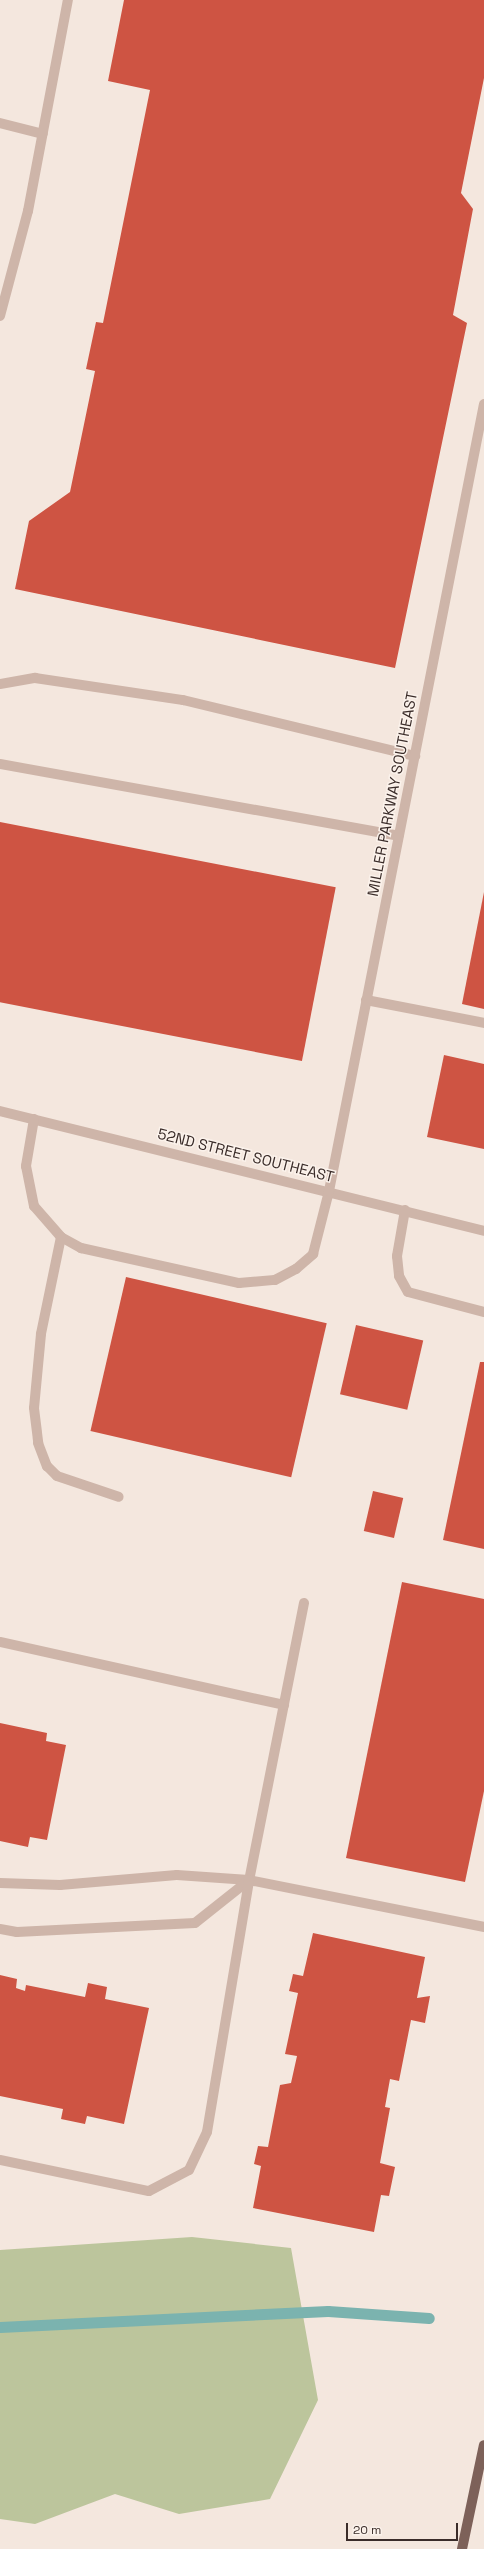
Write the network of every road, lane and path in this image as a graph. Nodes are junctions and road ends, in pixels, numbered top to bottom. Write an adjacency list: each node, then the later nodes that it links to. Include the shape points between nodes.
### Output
1 (68, 0): 3 (street)
2 (0, 123): 3 (street)
3 (43, 134): 4 (street, via 28,211)
4 (0, 316)
5 (484, 404): 7 (street, MILLER PARKWAY SOUTHEAST)
6 (0, 684): 7 (street, via 35,678 183,700)
7 (415, 756): 9 (street, MILLER PARKWAY SOUTHEAST)
8 (0, 764): 9 (street)
9 (399, 836): 10 (street, MILLER PARKWAY SOUTHEAST)
10 (366, 1000): 11 (street); 14 (street, MILLER PARKWAY SOUTHEAST)
11 (484, 1024)
12 (0, 1110): 13 (street, 52ND STREET SOUTHEAST)
13 (34, 1119): 14 (street, 52ND STREET SOUTHEAST); 17 (street, via 28,1149 28,1186 34,1206)
14 (329, 1191): 15 (street, 52ND STREET SOUTHEAST); 17 (street, MILLER PARKWAY SOUTHEAST, via 312,1254 296,1269 275,1280 239,1283 81,1248)
15 (405, 1210): 16 (street, 52ND STREET SOUTHEAST); 18 (street, via 397,1256 399,1276 408,1292)
16 (484, 1231)
17 (61, 1237): 19 (street, via 40,1334 34,1408 38,1443 47,1466 57,1476)
18 (484, 1312)
19 (119, 1497)
20 (304, 1603): 22 (street)
21 (0, 1642): 22 (street)
22 (284, 1704): 23 (street)
23 (249, 1880): 24 (street, via 177,1875 60,1885); 25 (street); 26 (street, via 195,1923 16,1932); 27 (street, via 207,2132 189,2170 149,2191)
24 (0, 1883)
25 (484, 1927)
26 (0, 1929)
27 (0, 2160)
28 (484, 2445): 29 (main road)
29 (481, 2478): 30 (main road)
30 (462, 2549)

